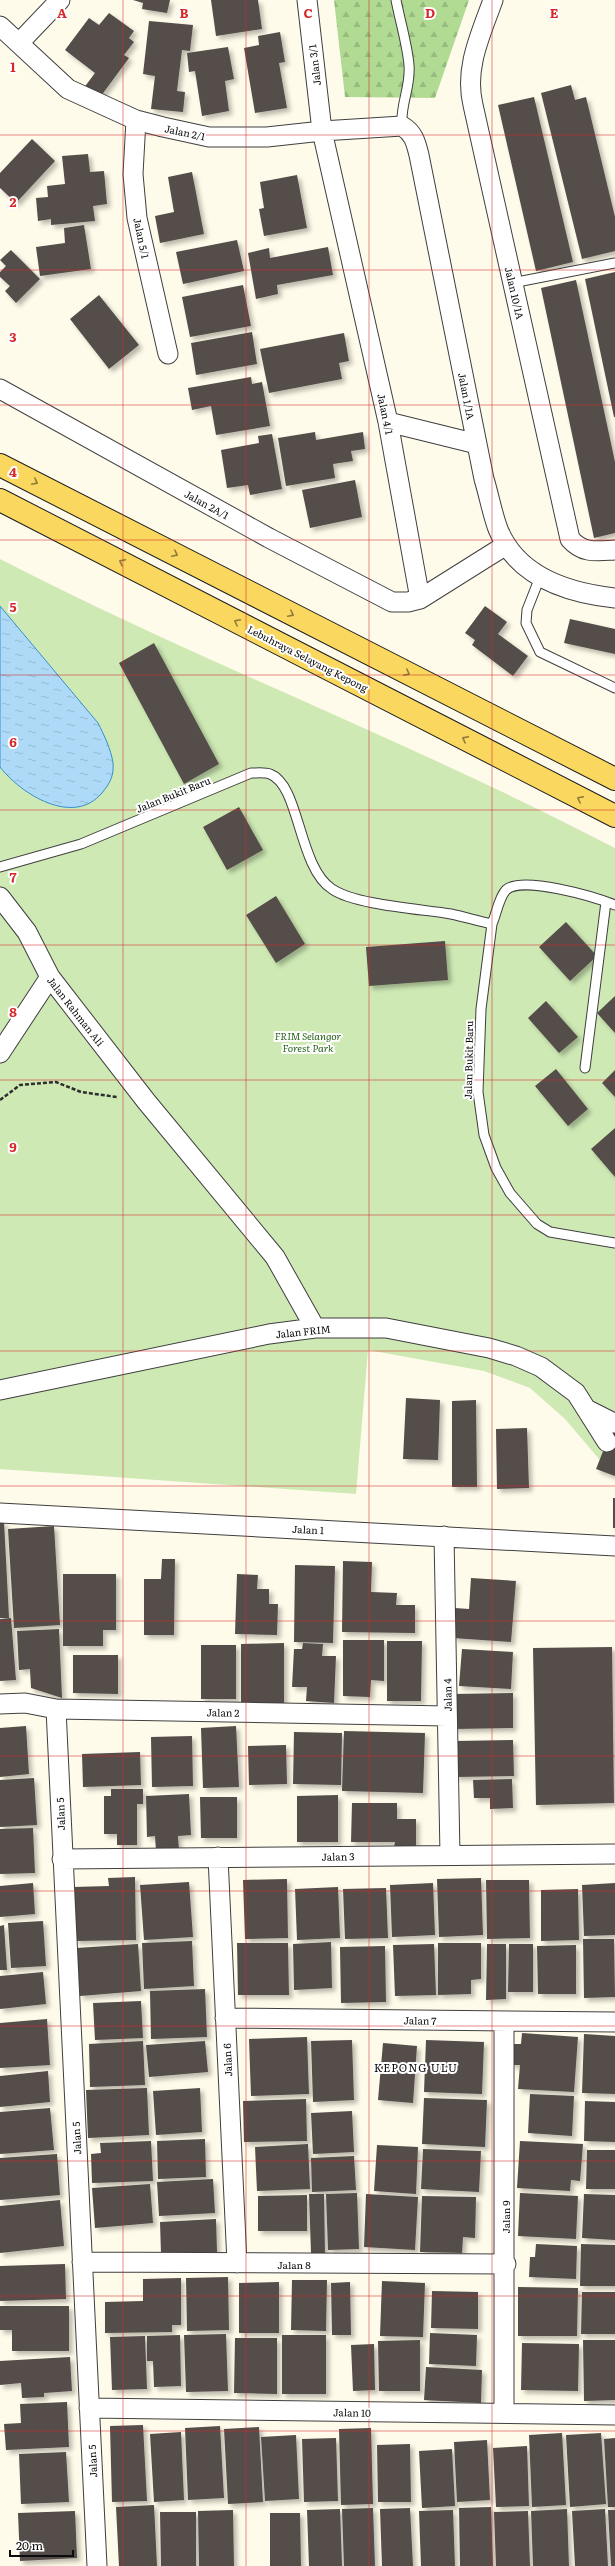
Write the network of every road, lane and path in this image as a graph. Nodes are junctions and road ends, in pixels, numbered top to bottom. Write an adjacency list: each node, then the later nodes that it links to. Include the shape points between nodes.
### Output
1 (60, 0): 6 (street)
2 (306, 0): 9 (street, Jalan 3/1)
3 (396, 0): 8 (lane, via 409,65 408,90 401,112)
4 (493, 0): 11 (street, Jalan 10/1A, via 471,64 470,92)
5 (0, 26): 6 (street, Jalan 2/1)
6 (19, 44): 7 (street, Jalan 2/1, via 68,90)
7 (136, 120): 9 (street, Jalan 2/1, via 209,137 267,137); 12 (street, Jalan 5/1, via 133,174 137,218)
8 (402, 126): 9 (street, Jalan 2/1); 15 (street, Jalan 1/1A, via 409,130 414,138 419,155)
9 (322, 131): 14 (street, Jalan 4/1)
10 (615, 263): 11 (lane)
11 (512, 283): 19 (street, Jalan 10/1A, via 570,540 578,548 588,551)
12 (168, 354)
13 (0, 390): 21 (street, Jalan 2A/1, via 269,538 392,602 408,602)
14 (388, 422): 15 (street); 21 (street, Jalan 4/1)
15 (477, 444): 18 (street, Jalan 1/1A, via 498,530)
16 (0, 465): 24 (main road, one-way to 24)
17 (0, 500): 25 (main road, Lebuhraya Selayang Kepong, one-way to 17)
18 (506, 545): 20 (street, Jalan 1/1A, via 517,559); 21 (street)
19 (615, 550)
20 (540, 577): 22 (street, Jalan 1/1A, via 568,590); 23 (lane, via 527,610 526,623 540,652)
21 (420, 598)
22 (615, 598)
23 (615, 688)
24 (615, 780)
25 (615, 816)
26 (0, 867): 30 (lane, Jalan Bukit Baru, via 81,844 251,774 269,773 279,780 287,792 307,854 317,873 331,889 354,898)
27 (0, 897): 31 (street, Jalan Rahman Ali, via 27,932)
28 (606, 902): 29 (lane, Jalan Bukit Baru); 30 (lane, Jalan Bukit Baru, via 530,884 513,884 504,891); 33 (lane)
29 (615, 906)
30 (492, 924): 36 (lane, Jalan Bukit Baru, via 481,1008 478,1092 484,1135 496,1168 510,1193 537,1224 550,1232)
31 (50, 977): 32 (street); 35 (street, Jalan Rahman Ali)
32 (0, 1053)
33 (585, 1068)
34 (0, 1100): 35 (path, via 20,1085 56,1082 81,1092)
35 (146, 1101): 37 (street, Jalan Rahman Ali, via 275,1257)
36 (615, 1243)
37 (315, 1328): 38 (street, Jalan FRIM, via 269,1334); 39 (street, Jalan FRIM, via 386,1328 444,1337 516,1356 541,1367 564,1383 576,1393)
38 (0, 1390)
39 (588, 1410): 40 (street, Jalan FRIM); 41 (street, Jalan FRIM)
40 (614, 1423)
41 (607, 1442)
42 (0, 1513): 43 (street, Jalan 1)
43 (444, 1536): 44 (street, Jalan 1); 47 (street, Jalan 4)
44 (615, 1546)
45 (0, 1704): 46 (street, Jalan 2, via 25,1703)
46 (56, 1709): 47 (street, Jalan 2); 51 (street, Jalan 5)
47 (447, 1716): 49 (street, Jalan 4)
48 (615, 1854): 49 (street, Jalan 3)
49 (450, 1855): 50 (street, Jalan 3)
50 (218, 1857): 51 (street, Jalan 3); 52 (street, Jalan 6)
51 (62, 1859): 55 (street, Jalan 5)
52 (225, 2018): 53 (street, Jalan 7); 56 (street, Jalan 6)
53 (504, 2021): 54 (street, Jalan 7); 57 (street, Jalan 9)
54 (615, 2022)
55 (82, 2262): 56 (street, Jalan 8); 58 (street, Jalan 5)
56 (237, 2263): 57 (street, Jalan 8)
57 (506, 2264): 59 (street, Jalan 9)
58 (89, 2408): 59 (street, Jalan 10); 61 (street, Jalan 5)
59 (504, 2413): 60 (street, Jalan 10)
60 (615, 2415)
61 (97, 2566)

